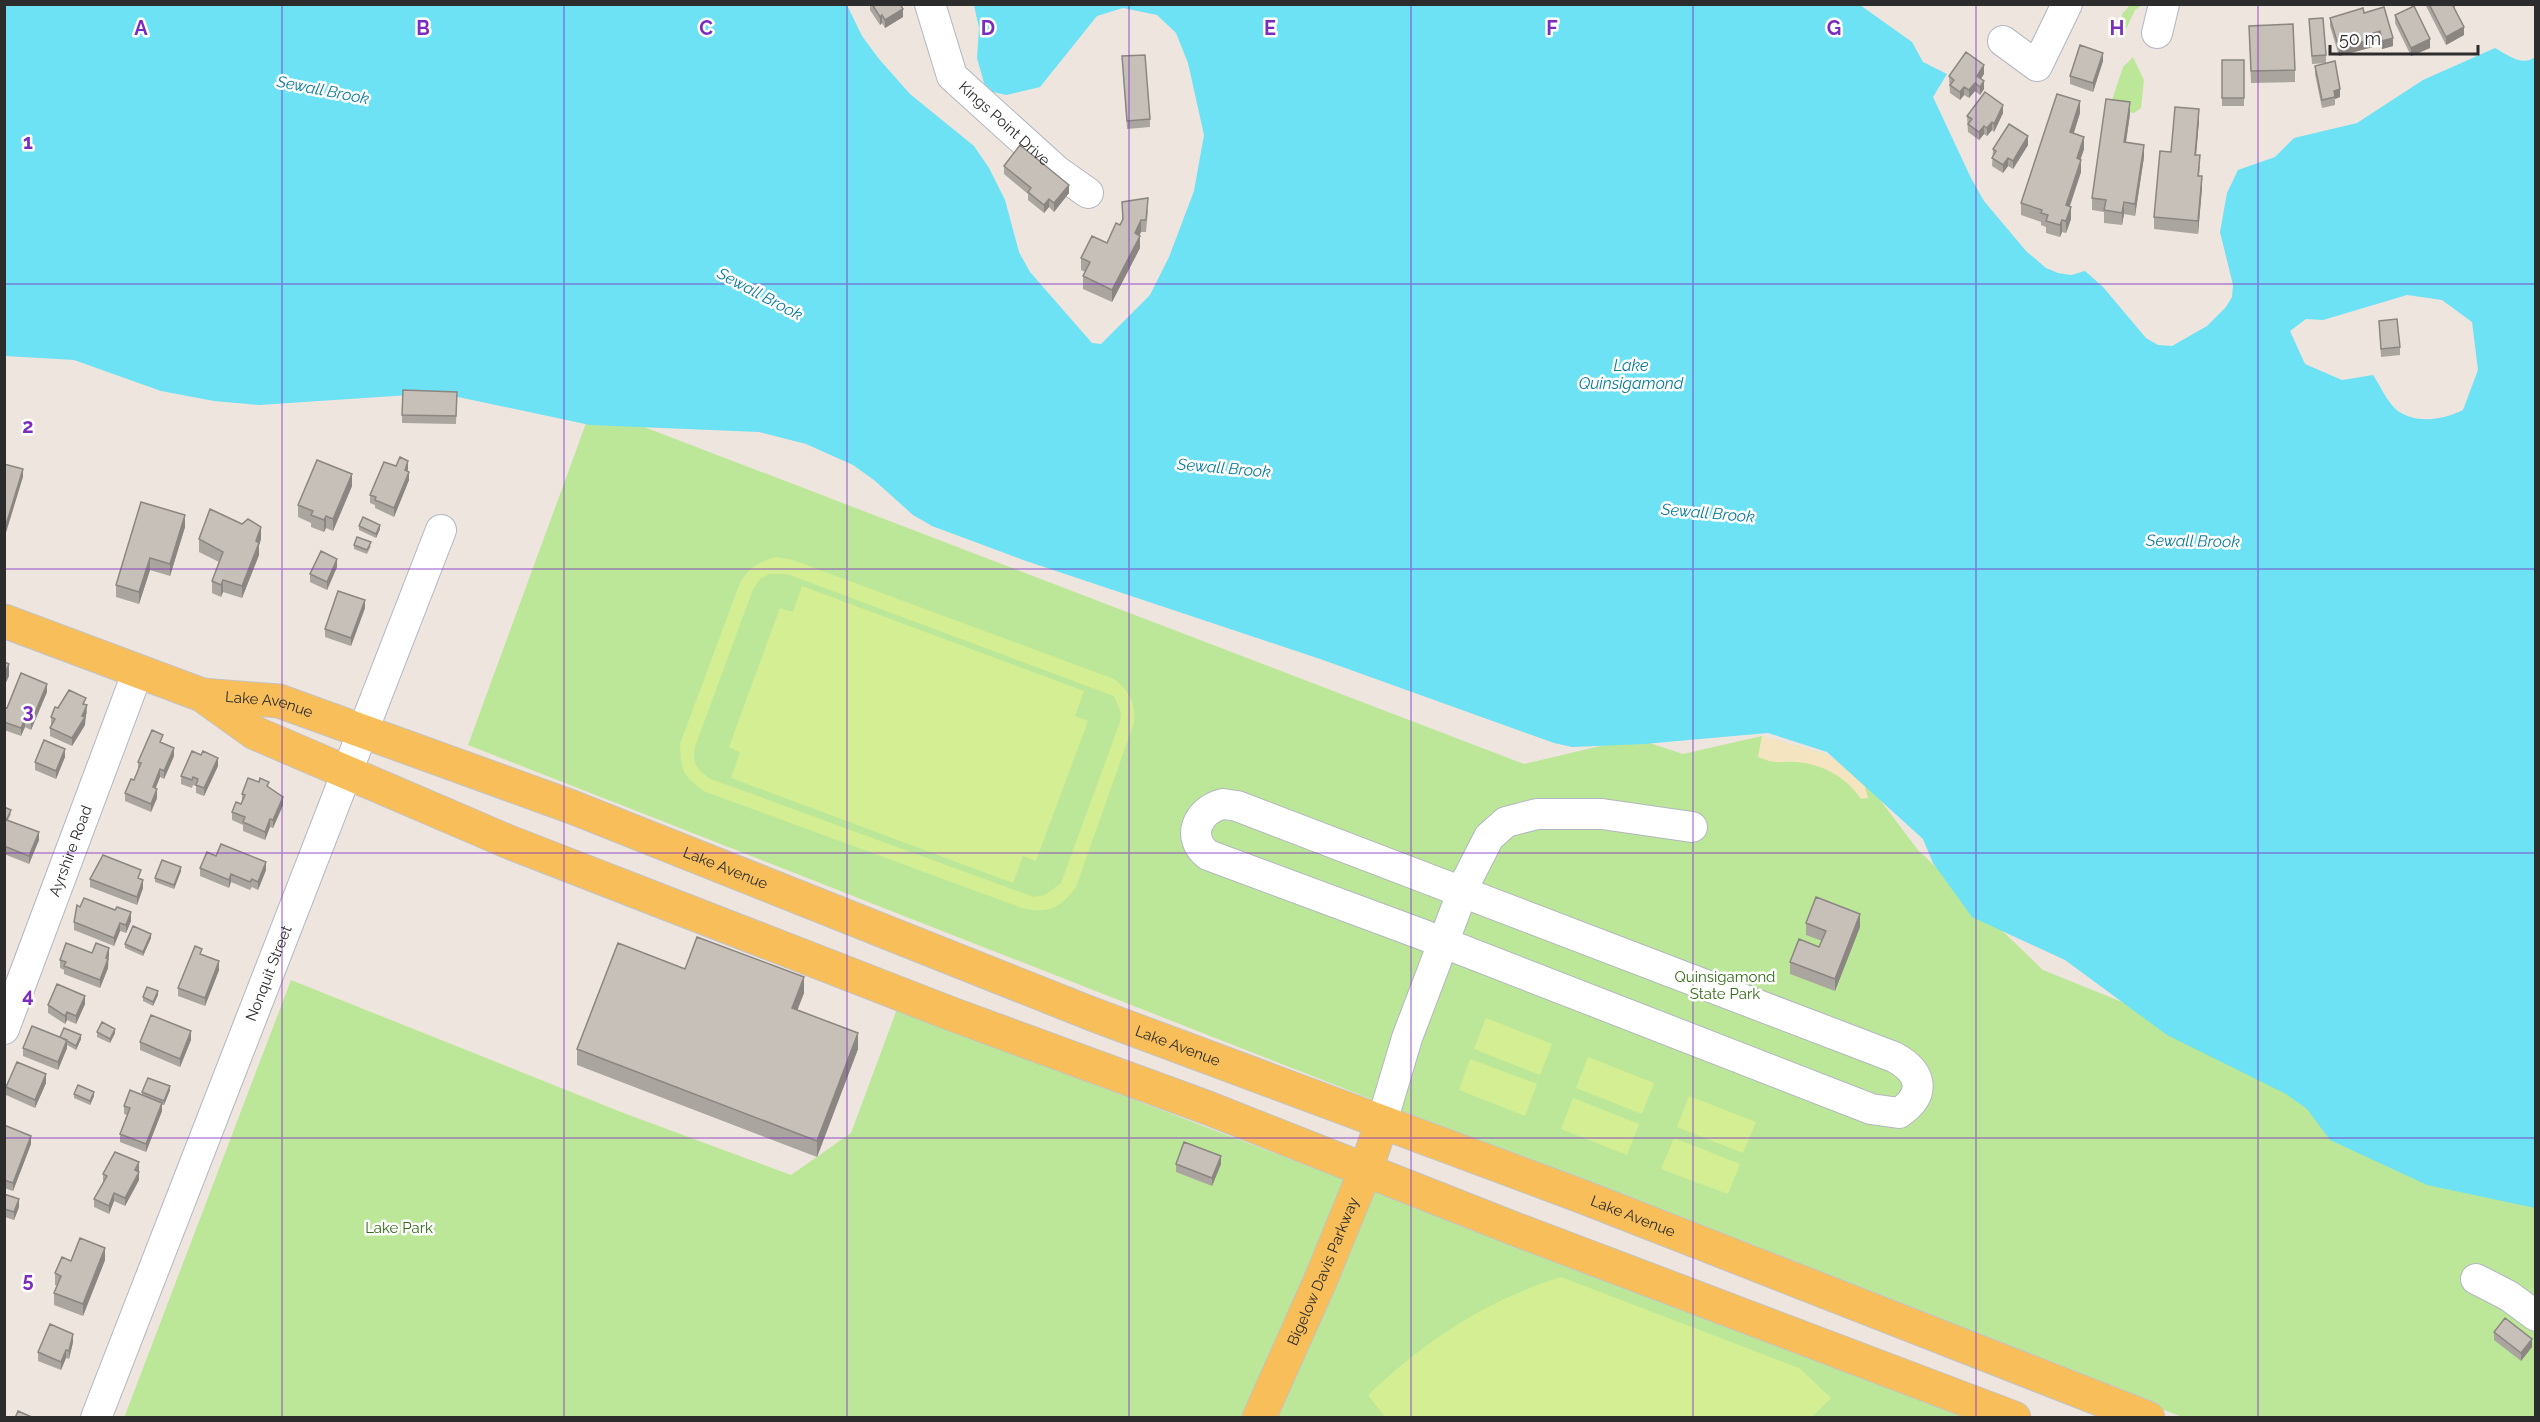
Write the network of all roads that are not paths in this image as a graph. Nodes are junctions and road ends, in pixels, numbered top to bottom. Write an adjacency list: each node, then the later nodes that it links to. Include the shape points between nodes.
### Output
1 (930, 4): 6 (street, Kings Point Drive, via 952,75 1057,171)
2 (2067, 4): 5 (street, via 2037,66)
3 (2164, 4): 4 (street)
4 (2157, 33)
5 (2003, 41)
6 (1088, 193)
7 (441, 530): 11 (street, Nonquit Street)
8 (4, 621): 9 (main road, Lake Avenue)
9 (138, 671): 10 (main road, Lake Avenue); 16 (street, Ayrshire Road)
10 (202, 695): 11 (main road, Lake Avenue, via 279,701); 12 (main road, Lake Avenue, via 255,733)
11 (363, 731): 12 (street, Nonquit Street); 17 (main road, Lake Avenue, via 572,807 1092,1014)
12 (346, 771): 18 (main road, Lake Avenue, via 509,842); 21 (street, Nonquit Street)
13 (1692, 827): 14 (street, via 1574,813 1537,814 1506,822 1481,848)
14 (1462, 892): 15 (street); 15 (street, via 1237,806 1213,806 1198,822 1198,842 1208,855); 15 (street, via 1894,1057 1912,1070 1918,1089 1914,1101 1899,1113 1871,1109)
15 (1443, 943): 17 (street, via 1400,1058)
16 (4, 1029)
17 (1382, 1122): 18 (main road, Bigelow Davis Parkway); 24 (main road, Lake Avenue, via 1823,1289)
18 (1366, 1169): 22 (main road, Bigelow Davis Parkway); 23 (main road, Lake Avenue)
19 (2476, 1279): 20 (street, via 2510,1296)
20 (2535, 1316)
21 (96, 1418)
22 (1259, 1418)
23 (2014, 1418)
24 (2148, 1418)

